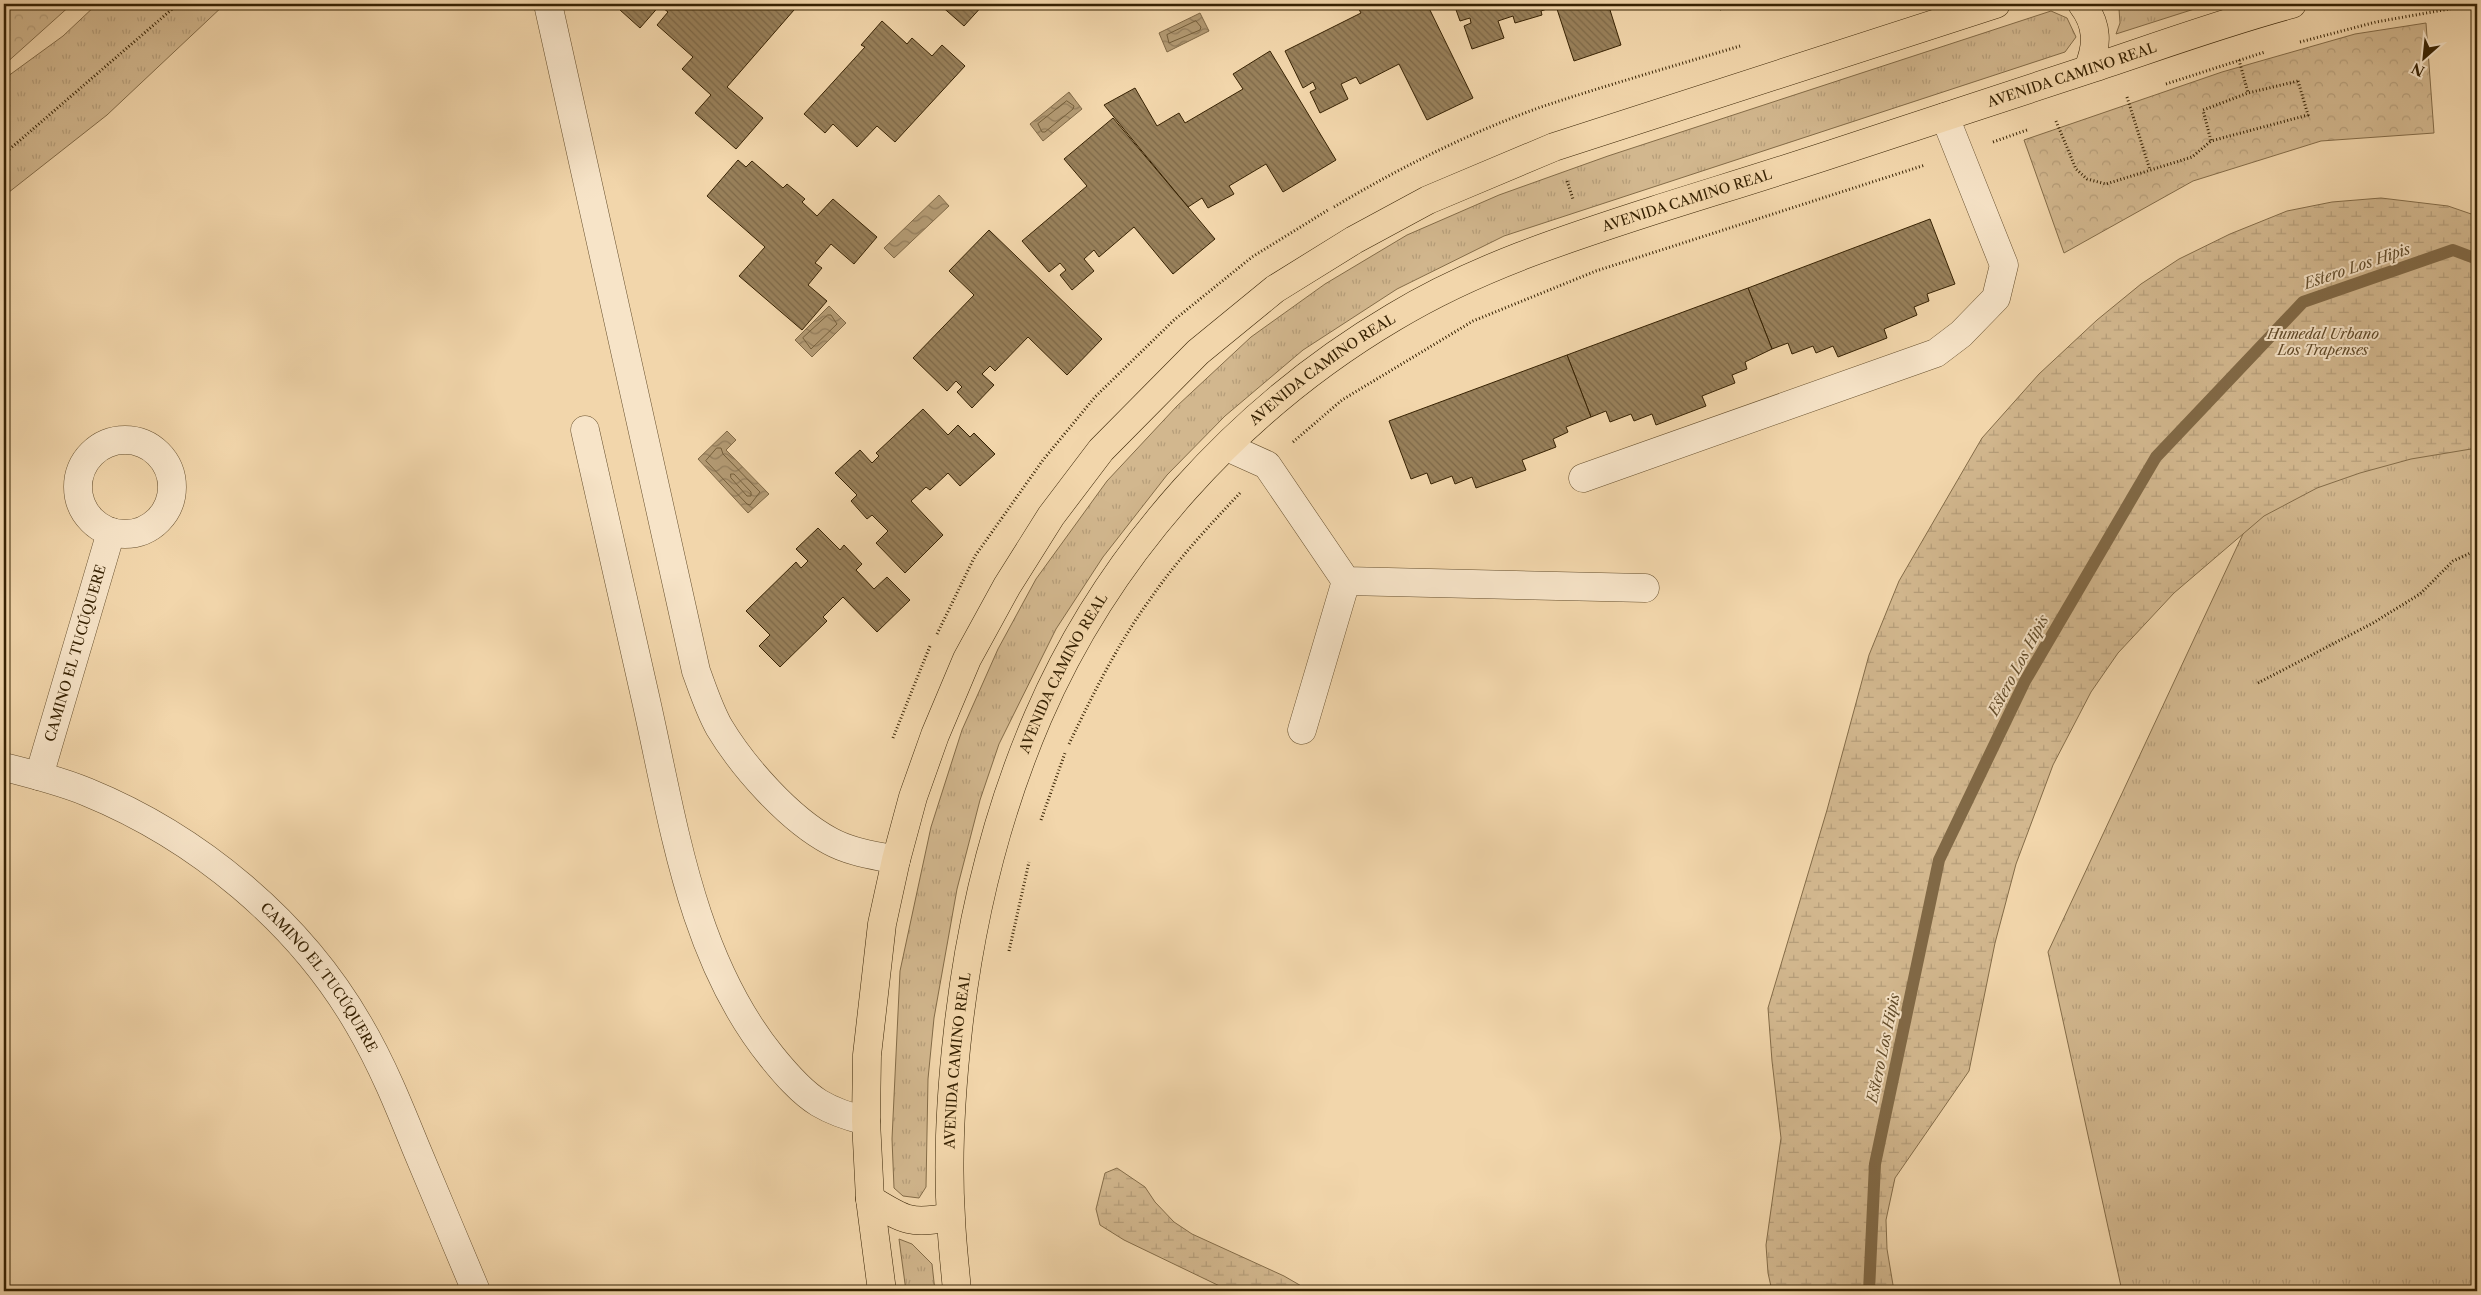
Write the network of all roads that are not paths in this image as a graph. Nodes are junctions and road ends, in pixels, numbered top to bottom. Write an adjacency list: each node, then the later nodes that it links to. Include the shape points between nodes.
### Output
1 (548, 4): 16 (street, via 696,671 706,701 736,752 777,798 817,834 846,848)
2 (1996, 4): 16 (main road, via 1554,147 1428,200 1354,240 1275,289 1198,352 1101,450 1036,540 1006,586 967,659 935,735)
3 (2082, 4): 5 (main road, via 2093,24 2096,39)
4 (2292, 4): 5 (main road, AVENIDA CAMINO REAL)
5 (2088, 69): 6 (main road, AVENIDA CAMINO REAL)
6 (1945, 117): 8 (main road, AVENIDA CAMINO REAL, via 1586,232 1497,265 1396,316 1303,379); 9 (street, via 2004,265 1996,298 1961,334 1936,353)
7 (585, 430): 17 (street, via 681,857 708,942 724,981 745,1018 781,1068 817,1101 834,1111)
8 (1227, 447): 11 (street, via 1267,465); 19 (main road, AVENIDA CAMINO REAL, via 1164,516 1104,595 1062,667 1021,758 980,898 963,989 954,1072)
9 (1583, 478)
10 (111, 532): 15 (street, CAMINO EL TUCÚQUERE)
11 (1346, 580): 12 (street); 13 (street)
12 (1645, 588)
13 (1302, 730)
14 (4, 767): 15 (street, CAMINO EL TUCÚQUERE)
15 (39, 776): 20 (street, CAMINO EL TUCÚQUERE, via 86,791 170,834 230,878 293,937 325,975 358,1023 386,1075)
16 (896, 860): 17 (main road, via 882,924 873,990 867,1055)
17 (866, 1121): 18 (main road)
18 (870, 1199): 19 (main road, via 903,1219 926,1222); 21 (main road)
19 (950, 1217): 22 (main road, AVENIDA CAMINO REAL)
20 (476, 1291)
21 (882, 1291)
22 (957, 1291)

